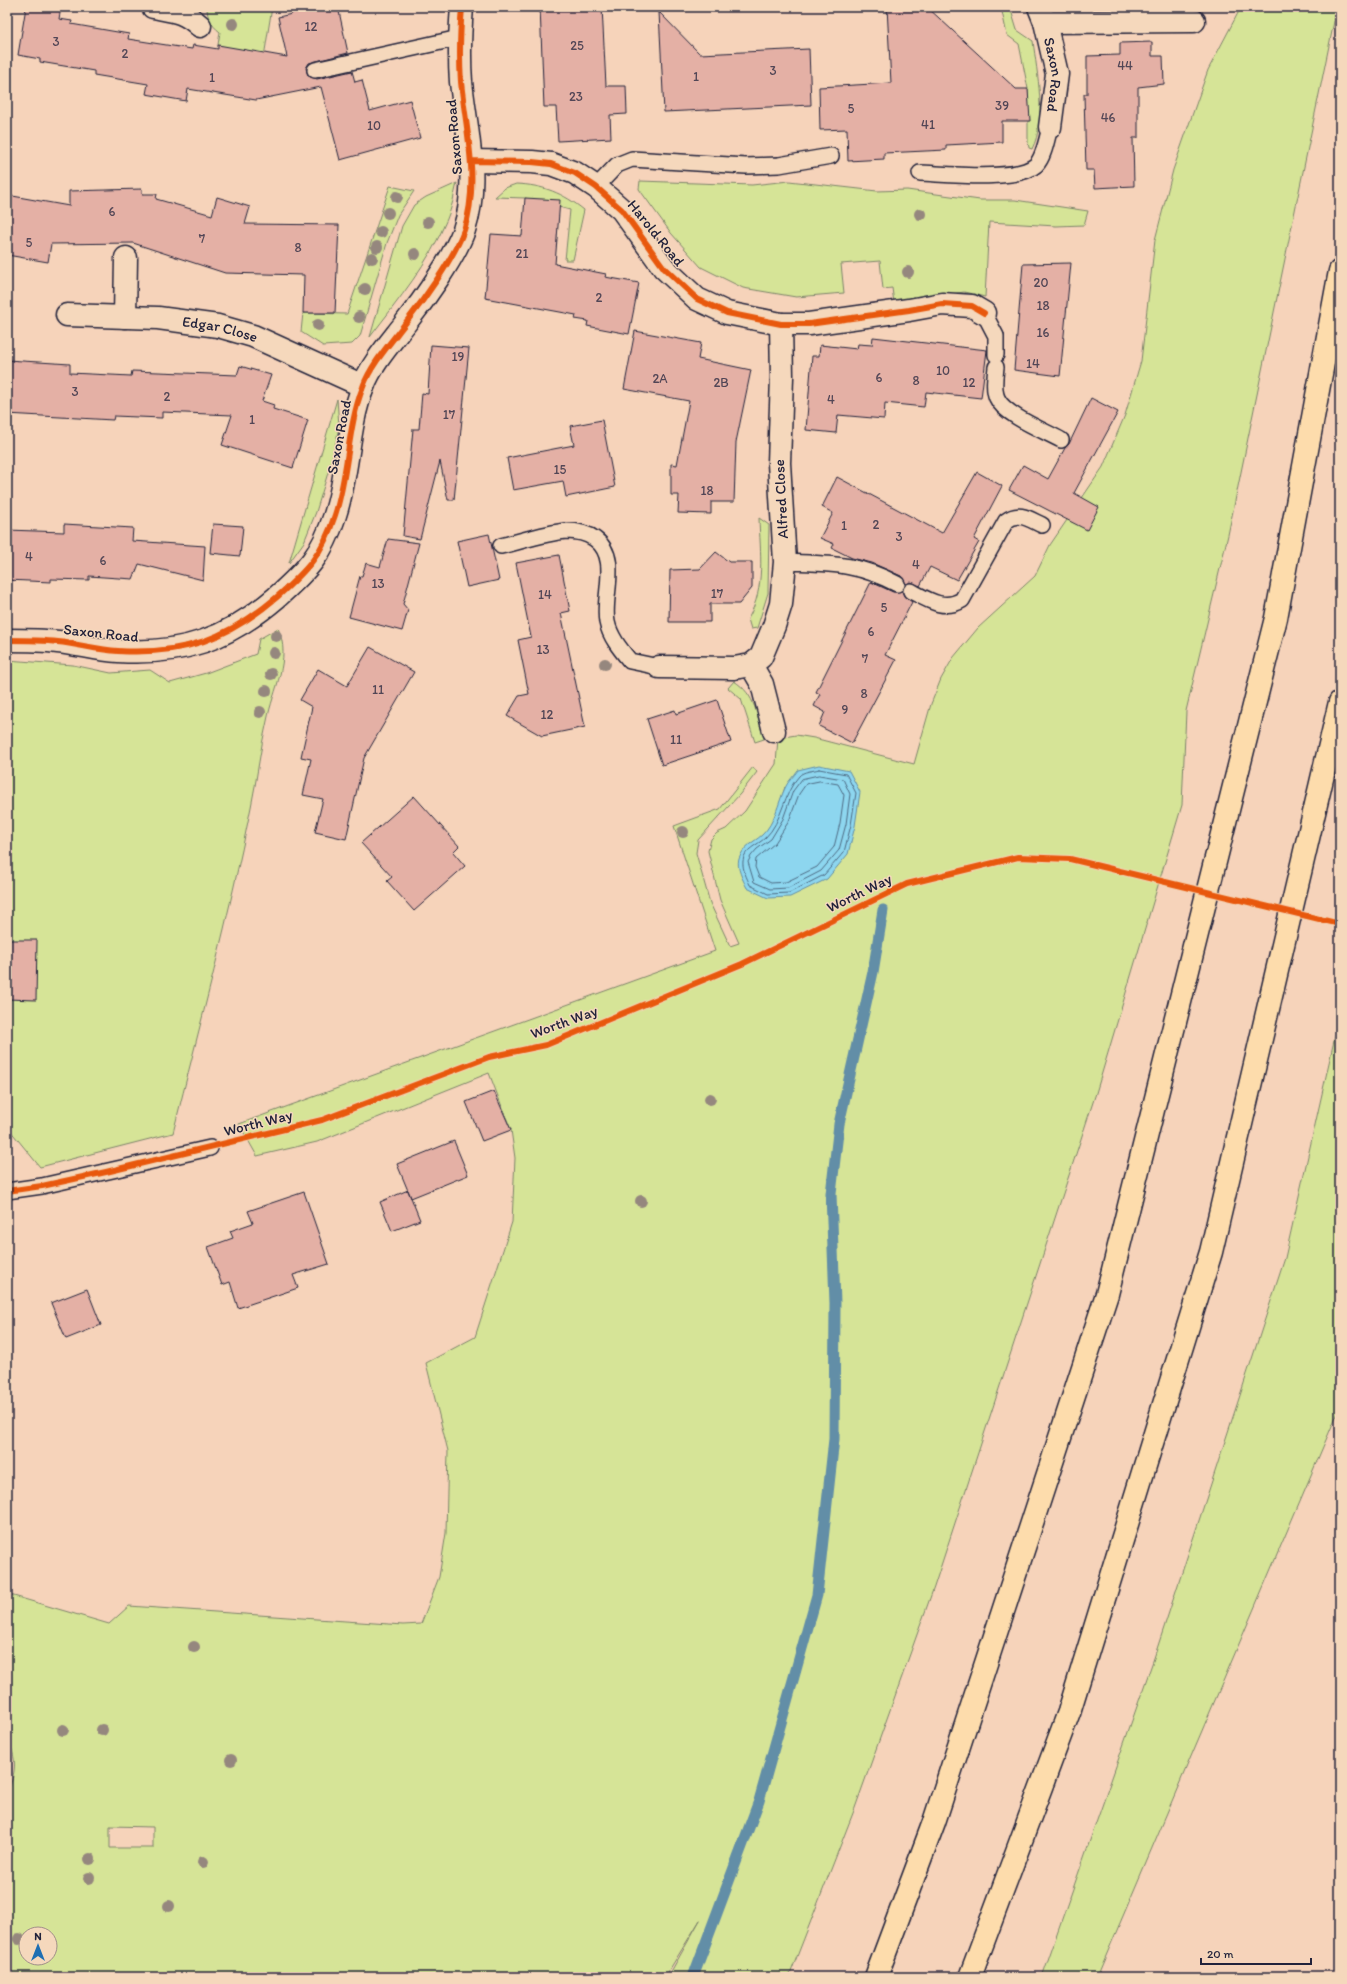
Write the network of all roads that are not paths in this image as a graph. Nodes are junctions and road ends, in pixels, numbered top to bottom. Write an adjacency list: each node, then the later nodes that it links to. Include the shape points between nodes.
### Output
1 (158, 7): 5 (street, via 189,16)
2 (462, 7): 6 (street, Saxon Road)
3 (1042, 14): 4 (street, Saxon Road); 8 (street, Saxon Road, via 1057,74)
4 (1194, 21)
5 (200, 26)
6 (459, 38): 7 (lane); 10 (street, Saxon Road)
7 (315, 70)
8 (1050, 127): 11 (lane, via 1043,152 1036,164 1024,172 1008,175)
9 (831, 156): 12 (lane, via 780,166 632,159 617,166)
10 (472, 161): 12 (street, Harold Road, via 551,164 575,173); 19 (street, Saxon Road, via 470,197 464,229 451,258 387,347)
11 (920, 174)
12 (596, 187): 18 (street, Harold Road, via 622,210 664,268 697,299 727,313)
13 (126, 258): 17 (street)
14 (1340, 271): 33 (highway, via 1276,618 1107,1294 934,1822)
15 (984, 313): 18 (street, Harold Road, via 972,306 942,304 817,323); 20 (lane, Harold Road, via 996,336 994,385 997,399 1006,410)
16 (66, 315): 17 (street, Edgar Close)
17 (125, 316): 19 (street, Edgar Close, via 218,326 253,336)
18 (781, 324): 23 (street, Alfred Close, via 779,463)
19 (363, 386): 26 (street, Saxon Road, via 336,512 325,544 308,568 271,602 230,631 199,644 169,651 118,651 57,642)
20 (1061, 440)
21 (1042, 525): 25 (lane, via 1019,515 1006,521 962,600 955,604 935,604)
22 (501, 546): 28 (lane, via 565,531 576,531 590,536 601,544 608,557 606,608 611,636 630,661)
23 (784, 562): 24 (lane, via 855,566 880,574); 27 (street, Alfred Close, via 781,604 774,626 761,657)
24 (897, 584)
25 (911, 591)
26 (7, 640)
27 (751, 665): 28 (street, via 734,668); 30 (street, via 762,684)
28 (659, 667)
29 (1340, 702): 34 (highway, via 1211,1252 1069,1712)
30 (774, 731)
31 (210, 1148): 32 (lane, Worth Way, via 42,1186)
32 (7, 1191)
33 (876, 1977)
34 (970, 1977)

